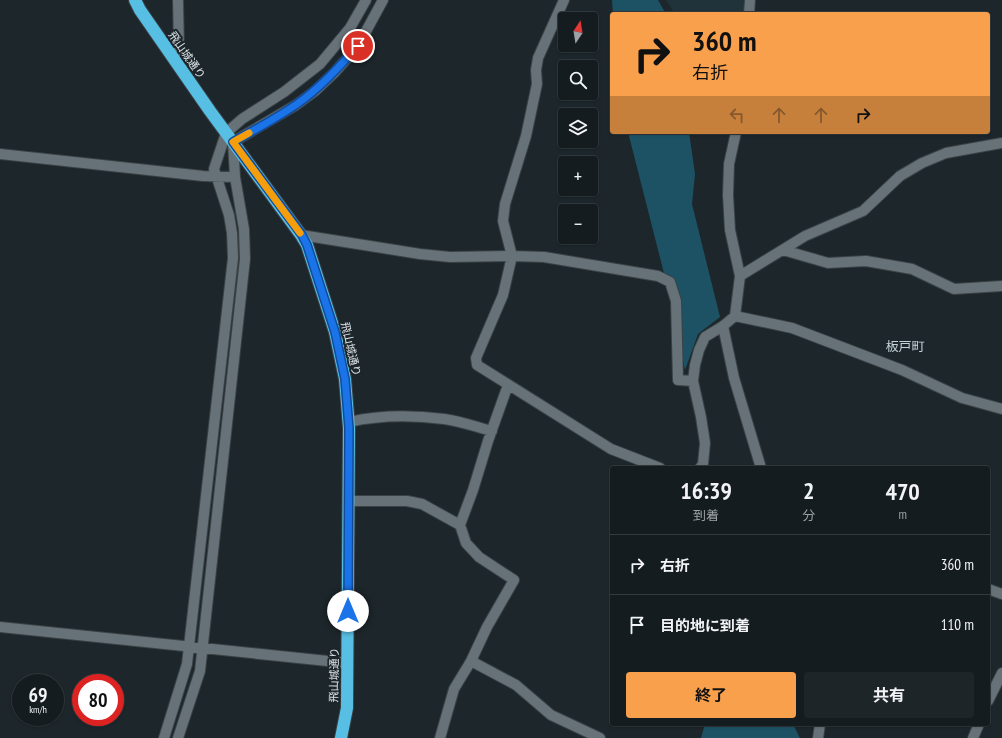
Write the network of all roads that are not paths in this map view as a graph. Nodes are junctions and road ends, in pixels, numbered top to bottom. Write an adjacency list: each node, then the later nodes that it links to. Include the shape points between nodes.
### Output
1 (135, 0): 8 (highway, 飛山城通り)
2 (178, 0): 8 (street, via 178,49)
3 (366, 0): 9 (street, via 350,28 320,64)
4 (383, 0): 11 (street, via 358,46 335,72 296,105)
5 (564, 0): 18 (street, via 538,58 537,84 526,136 505,204 503,221)
6 (750, 0): 7 (street)
7 (748, 12)
8 (175, 60): 9 (highway, 飛山城通り)
9 (226, 132): 11 (highway, 飛山城通り); 14 (street, via 214,169)
10 (736, 134): 19 (street, via 729,164 728,195 730,230)
11 (233, 142): 15 (street); 16 (highway, 飛山城通り)
12 (1002, 143): 17 (street, via 946,152 922,163 900,176 863,211 805,236)
13 (0, 154): 14 (street, via 203,176)
14 (217, 175): 15 (street); 36 (street, via 229,215 234,258)
15 (235, 177): 37 (street, via 244,229 245,258)
16 (302, 235): 18 (street, via 450,257); 26 (highway, 飛山城通り, via 335,332 345,379)
17 (782, 250): 19 (street); 20 (street, via 828,263 866,261 912,269 954,289)
18 (512, 256): 23 (street, via 544,257 658,276 670,282 676,301 678,380); 24 (street, via 503,295 476,358 477,365)
19 (740, 276): 21 (street)
20 (1002, 286)
21 (735, 316): 22 (street); 25 (street, via 792,328 902,370 962,398)
22 (723, 326): 23 (street, via 705,337 694,365); 30 (street, via 734,378)
23 (692, 381): 29 (street, via 705,443)
24 (508, 385): 27 (street); 28 (street, via 611,449)
25 (1002, 408)
26 (348, 422): 27 (street, via 393,416 444,419); 31 (highway, 飛山城通り)
27 (492, 431): 32 (street)
28 (655, 466)
29 (702, 466)
30 (760, 466)
31 (348, 501): 32 (street, via 406,501 422,504); 39 (highway, 飛山城通り)
32 (460, 526): 38 (street, via 466,543 479,557 514,580)
33 (990, 590): 34 (street)
34 (1002, 594)
35 (0, 627): 36 (street)
36 (189, 646): 37 (street); 44 (street, via 187,664)
37 (203, 648): 39 (street); 45 (street, via 200,671)
38 (471, 661): 47 (street, via 454,689); 48 (street, via 516,685 551,715)
39 (347, 663): 46 (highway, 飛山城通り, via 347,708)
40 (1002, 673): 41 (street)
41 (990, 697)
42 (820, 726): 49 (street)
43 (978, 726): 50 (street)
44 (164, 738)
45 (178, 738)
46 (341, 738)
47 (440, 738)
48 (600, 738)
49 (818, 738)
50 (973, 738)

